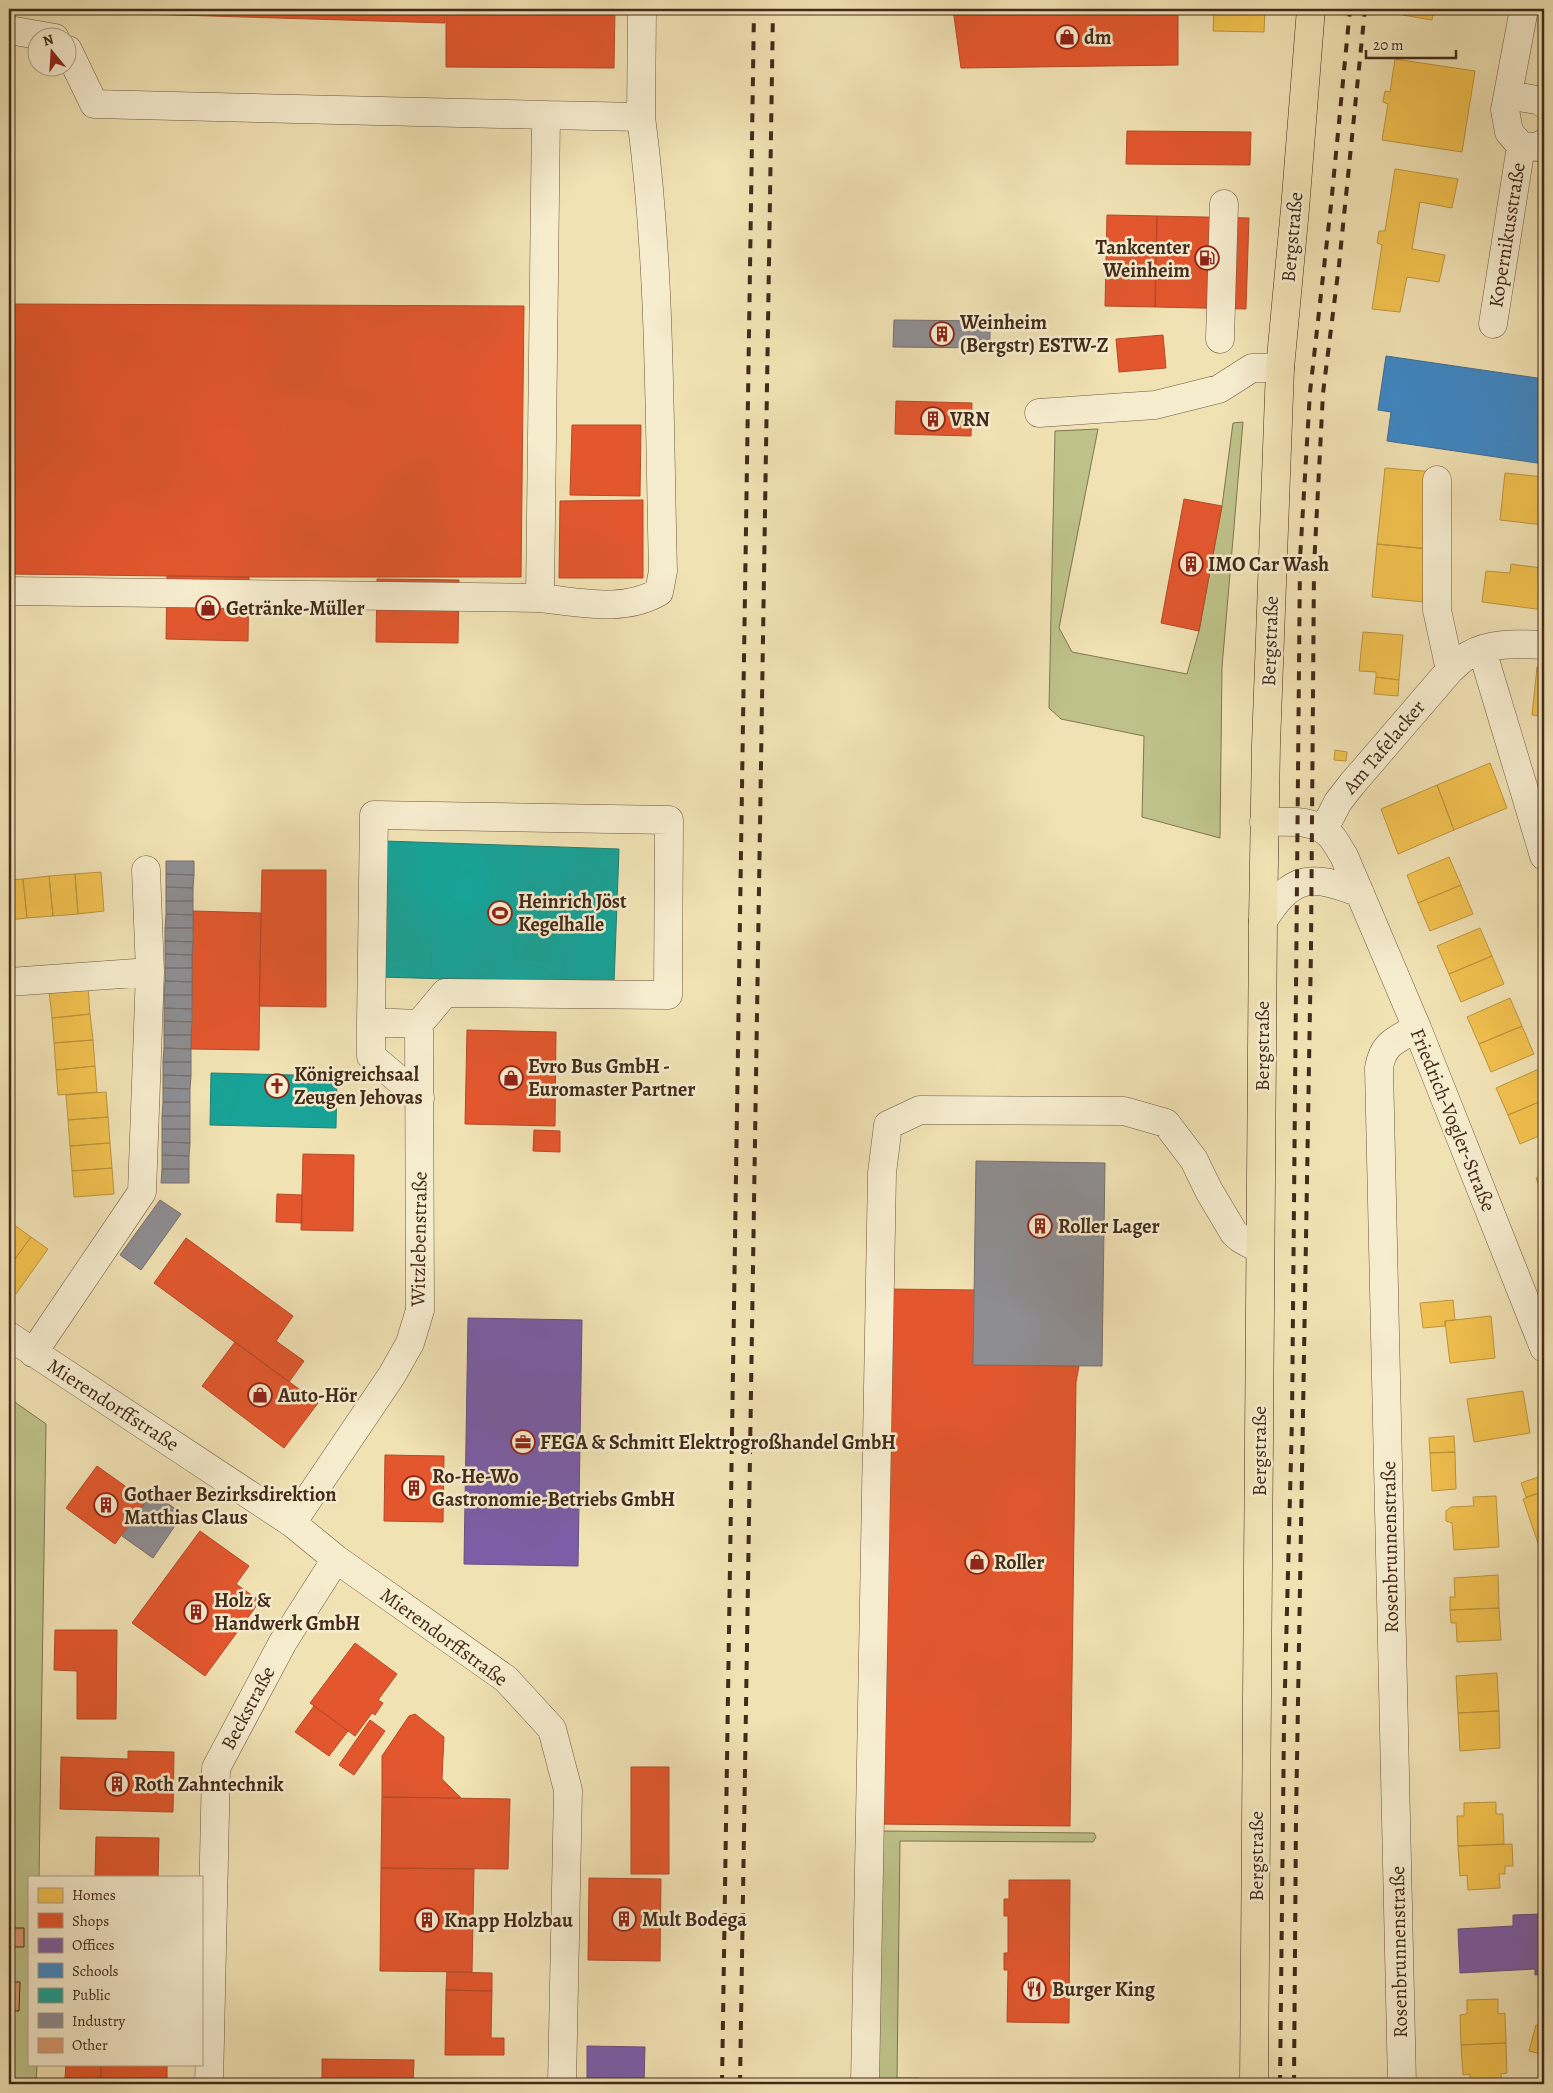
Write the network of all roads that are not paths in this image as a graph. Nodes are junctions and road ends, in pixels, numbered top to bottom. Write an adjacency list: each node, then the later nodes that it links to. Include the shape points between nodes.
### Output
1 (642, 9): 10 (street)
2 (1311, 9): 15 (main road, Bergstraße)
3 (1524, 9): 7 (street, Kopernikusstraße)
4 (9, 30): 5 (street)
5 (28, 33)
6 (78, 71): 9 (street, via 94,104)
7 (1508, 95): 8 (street); 11 (street, Kopernikusstraße, via 1505,110 1509,132)
8 (1544, 104)
9 (546, 116): 10 (street); 19 (street)
10 (641, 117): 19 (street, via 655,254 663,571 659,592 645,600 607,605)
11 (1533, 144): 13 (street, Kopernikusstraße)
12 (1224, 204): 14 (street)
13 (1493, 324)
14 (1220, 339)
15 (1280, 368): 16 (street, via 1252,368 1219,389 1154,405); 23 (main road, Bergstraße)
16 (1039, 413)
17 (1437, 480): 22 (street, via 1437,610)
18 (9, 591): 19 (street)
19 (540, 598)
20 (1544, 645): 21 (street, Am Tafelacker, via 1510,644)
21 (1482, 650): 22 (street, Am Tafelacker, via 1469,654); 25 (street)
22 (1450, 670): 24 (street, Am Tafelacker, via 1352,784 1334,808)
23 (1264, 822): 24 (street, via 1312,824); 28 (main road, Bergstraße)
24 (1324, 829): 27 (street, Friedrich-Vogler-Straße, via 1344,856)
25 (1544, 856)
26 (146, 870): 29 (street)
27 (1360, 893): 28 (street, via 1327,881 1305,882 1282,895); 33 (street, Friedrich-Vogler-Straße)
28 (1263, 921): 35 (main road, Bergstraße)
29 (150, 972): 30 (street); 38 (street, via 142,1192)
30 (9, 982)
31 (371, 1022): 32 (street); 32 (street, via 374,815 669,820 668,995 445,993); 34 (street, via 371,1056)
32 (419, 1024): 34 (street, Witzlebenstraße)
33 (1417, 1028): 37 (street, Friedrich-Vogler-Straße); 45 (street, Rosenbrunnenstraße, via 1390,1043 1381,1054 1379,1068)
34 (420, 1098): 39 (street, Witzlebenstraße, via 420,1310 410,1343 392,1375)
35 (1260, 1245): 43 (street, via 1250,1244 1234,1232 1194,1160 1166,1123 1124,1111 920,1110 888,1125 882,1173); 44 (main road, Bergstraße)
36 (9, 1336): 38 (street, Mierendorffstraße)
37 (1544, 1348)
38 (33, 1353): 39 (street, Mierendorffstraße)
39 (292, 1523): 40 (street, Mierendorffstraße)
40 (336, 1559): 41 (street, Beckstraße, via 283,1642 216,1768); 42 (street, Mierendorffstraße, via 506,1679 552,1729 568,1790)
41 (209, 2084)
42 (562, 2084)
43 (865, 2084)
44 (1254, 2084)
45 (1402, 2084)

